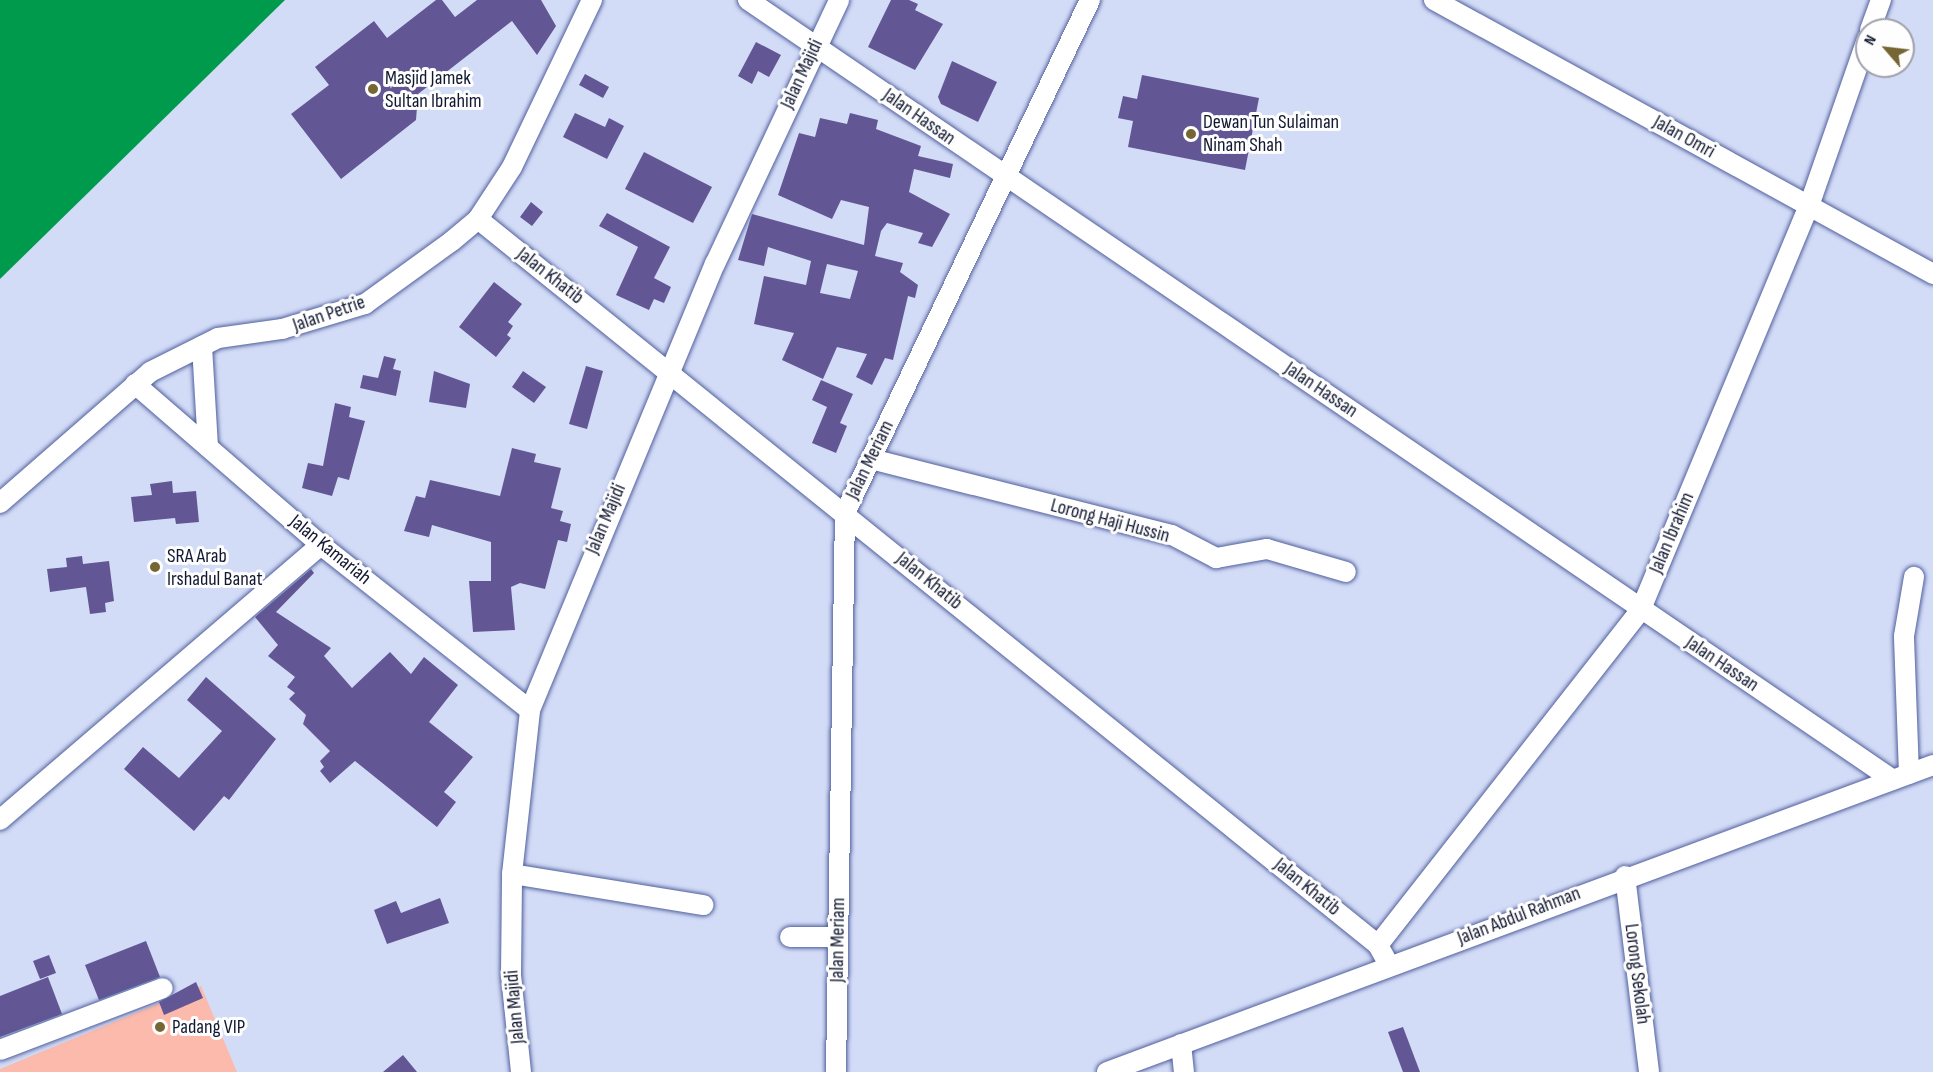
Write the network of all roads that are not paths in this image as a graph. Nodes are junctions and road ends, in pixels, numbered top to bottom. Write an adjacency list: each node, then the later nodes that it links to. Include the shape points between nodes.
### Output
1 (592, 0): 12 (street, Jalan Petrie, via 512,167)
2 (748, 0): 8 (street, Jalan Hassan)
3 (839, 0): 8 (street, Jalan Majidi)
4 (1090, 0): 10 (street, Jalan Meriam)
5 (1434, 0): 11 (street, Jalan Omri)
6 (1881, 0): 7 (street)
7 (1874, 18)
8 (815, 44): 10 (street, Jalan Hassan); 15 (street, Jalan Majidi)
9 (1855, 74): 11 (street, Jalan Ibrahim)
10 (1006, 177): 18 (street, Jalan Meriam); 24 (street, Jalan Hassan)
11 (1809, 206): 13 (street, Jalan Omri); 24 (street, Jalan Ibrahim)
12 (478, 219): 14 (street, Jalan Petrie, via 365,304 316,321); 15 (street, Jalan Khatib)
13 (1933, 274)
14 (202, 346): 16 (street, Jalan Petrie); 17 (street)
15 (670, 370): 20 (street, Jalan Khatib); 25 (street, Jalan Majidi)
16 (135, 384): 17 (street, Jalan Kamariah); 19 (street, Jalan Petrie)
17 (208, 447): 21 (street, Jalan Kamariah)
18 (871, 459): 20 (street, Jalan Meriam); 22 (street, Lorong Haji Hussin, via 1172,535 1216,558 1267,549)
19 (0, 503)
20 (845, 513): 33 (street, Jalan Meriam); 34 (street, Jalan Khatib)
21 (321, 545): 25 (street, Jalan Kamariah); 28 (street)
22 (1346, 572)
23 (1914, 577): 27 (street, via 1904,636)
24 (1641, 609): 27 (street, Jalan Hassan); 34 (street, Jalan Ibrahim)
25 (530, 710): 29 (street, Jalan Majidi)
26 (1933, 765): 27 (street, Jalan Abdul Rahman)
27 (1901, 777): 30 (street, Jalan Abdul Rahman)
28 (0, 820)
29 (512, 874): 31 (street); 39 (street, Jalan Majidi, via 511,975)
30 (1625, 876): 35 (street, Jalan Abdul Rahman); 43 (street, Lorong Sekolah)
31 (704, 905)
32 (790, 937): 33 (street)
33 (838, 937): 40 (street, Jalan Meriam)
34 (1378, 945): 35 (street)
35 (1389, 965): 37 (street, Jalan Abdul Rahman)
36 (163, 988): 38 (street)
37 (1181, 1044): 41 (street, Jalan Abdul Rahman); 42 (street)
38 (0, 1050)
39 (521, 1072)
40 (836, 1072)
41 (1107, 1072)
42 (1184, 1072)
43 (1649, 1072)

